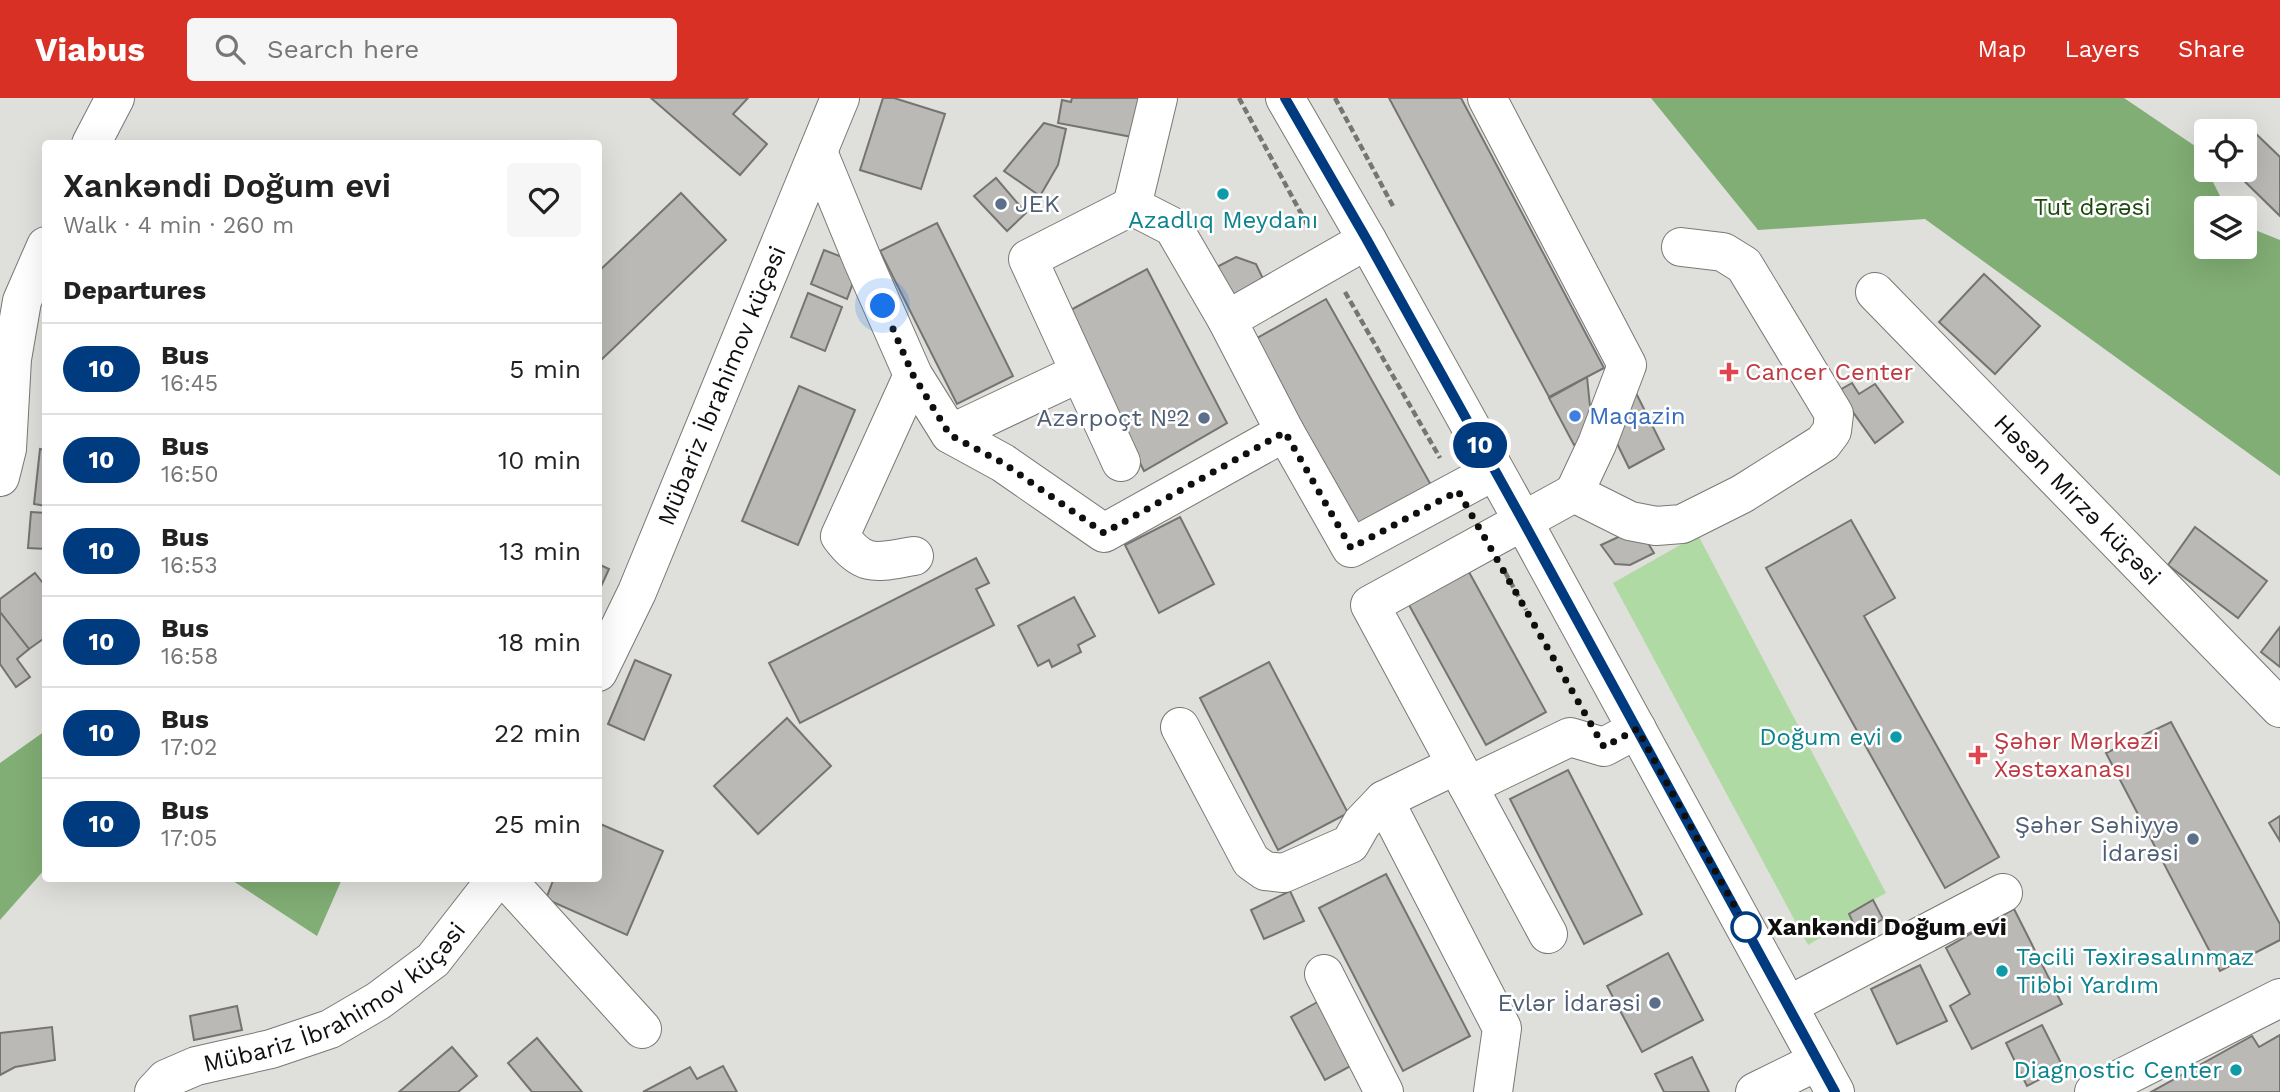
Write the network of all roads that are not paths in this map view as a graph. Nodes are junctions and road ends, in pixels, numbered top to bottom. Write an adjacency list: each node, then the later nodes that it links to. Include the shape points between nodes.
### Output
1 (115, 98): 6 (street)
2 (840, 98): 7 (street, Mübariz İbrahimov küçəsi)
3 (1158, 98): 8 (street)
4 (1285, 98): 9 (street)
5 (1487, 98): 21 (street, via 1627,365)
6 (93, 140)
7 (818, 152): 15 (street); 24 (street, Mübariz İbrahimov küçəsi, via 637,592)
8 (1132, 206): 13 (street, via 1173,227); 14 (street, via 1028,259)
9 (1367, 240): 13 (street); 19 (street)
10 (1681, 247): 21 (street, via 1723,252 1744,265 1834,414 1832,431 1824,443 1742,494 1682,524 1630,521)
11 (42, 255): 20 (street, via 22,301)
12 (1875, 292): 25 (street, Həsən Mirzə küçəsi)
13 (1227, 320): 16 (street)
14 (1079, 373): 17 (street); 18 (street)
15 (913, 375): 17 (street); 23 (street, via 840,536 852,552 875,562)
16 (1285, 432): 17 (street, via 1104,533 1003,463); 19 (street, via 1351,548)
17 (950, 435)
18 (1121, 462)
19 (1494, 471): 22 (street)
20 (0, 477)
21 (1574, 493): 22 (street)
22 (1523, 521): 27 (street); 28 (street, via 1370,605)
23 (914, 556)
24 (602, 663)
25 (2280, 708)
26 (1180, 727): 29 (street, via 1251,861 1265,871 1284,873 1350,844)
27 (1637, 729): 28 (street, via 1604,747 1570,737); 36 (street)
28 (1462, 776): 29 (street); 33 (street)
29 (1384, 800): 41 (street, via 1502,1028)
30 (494, 882): 39 (street, Mübariz İbrahimov küçəsi, via 433,960 378,1001 330,1029 186,1070 166,1079)
31 (509, 882): 37 (street)
32 (2003, 893): 36 (street)
33 (1548, 934)
34 (1324, 974): 40 (street)
35 (2280, 998): 43 (street)
36 (1789, 1005): 38 (street)
37 (642, 1029)
38 (1827, 1077): 42 (street)
39 (154, 1092)
40 (1384, 1092)
41 (1493, 1092)
42 (1755, 1092)
43 (2094, 1092)

